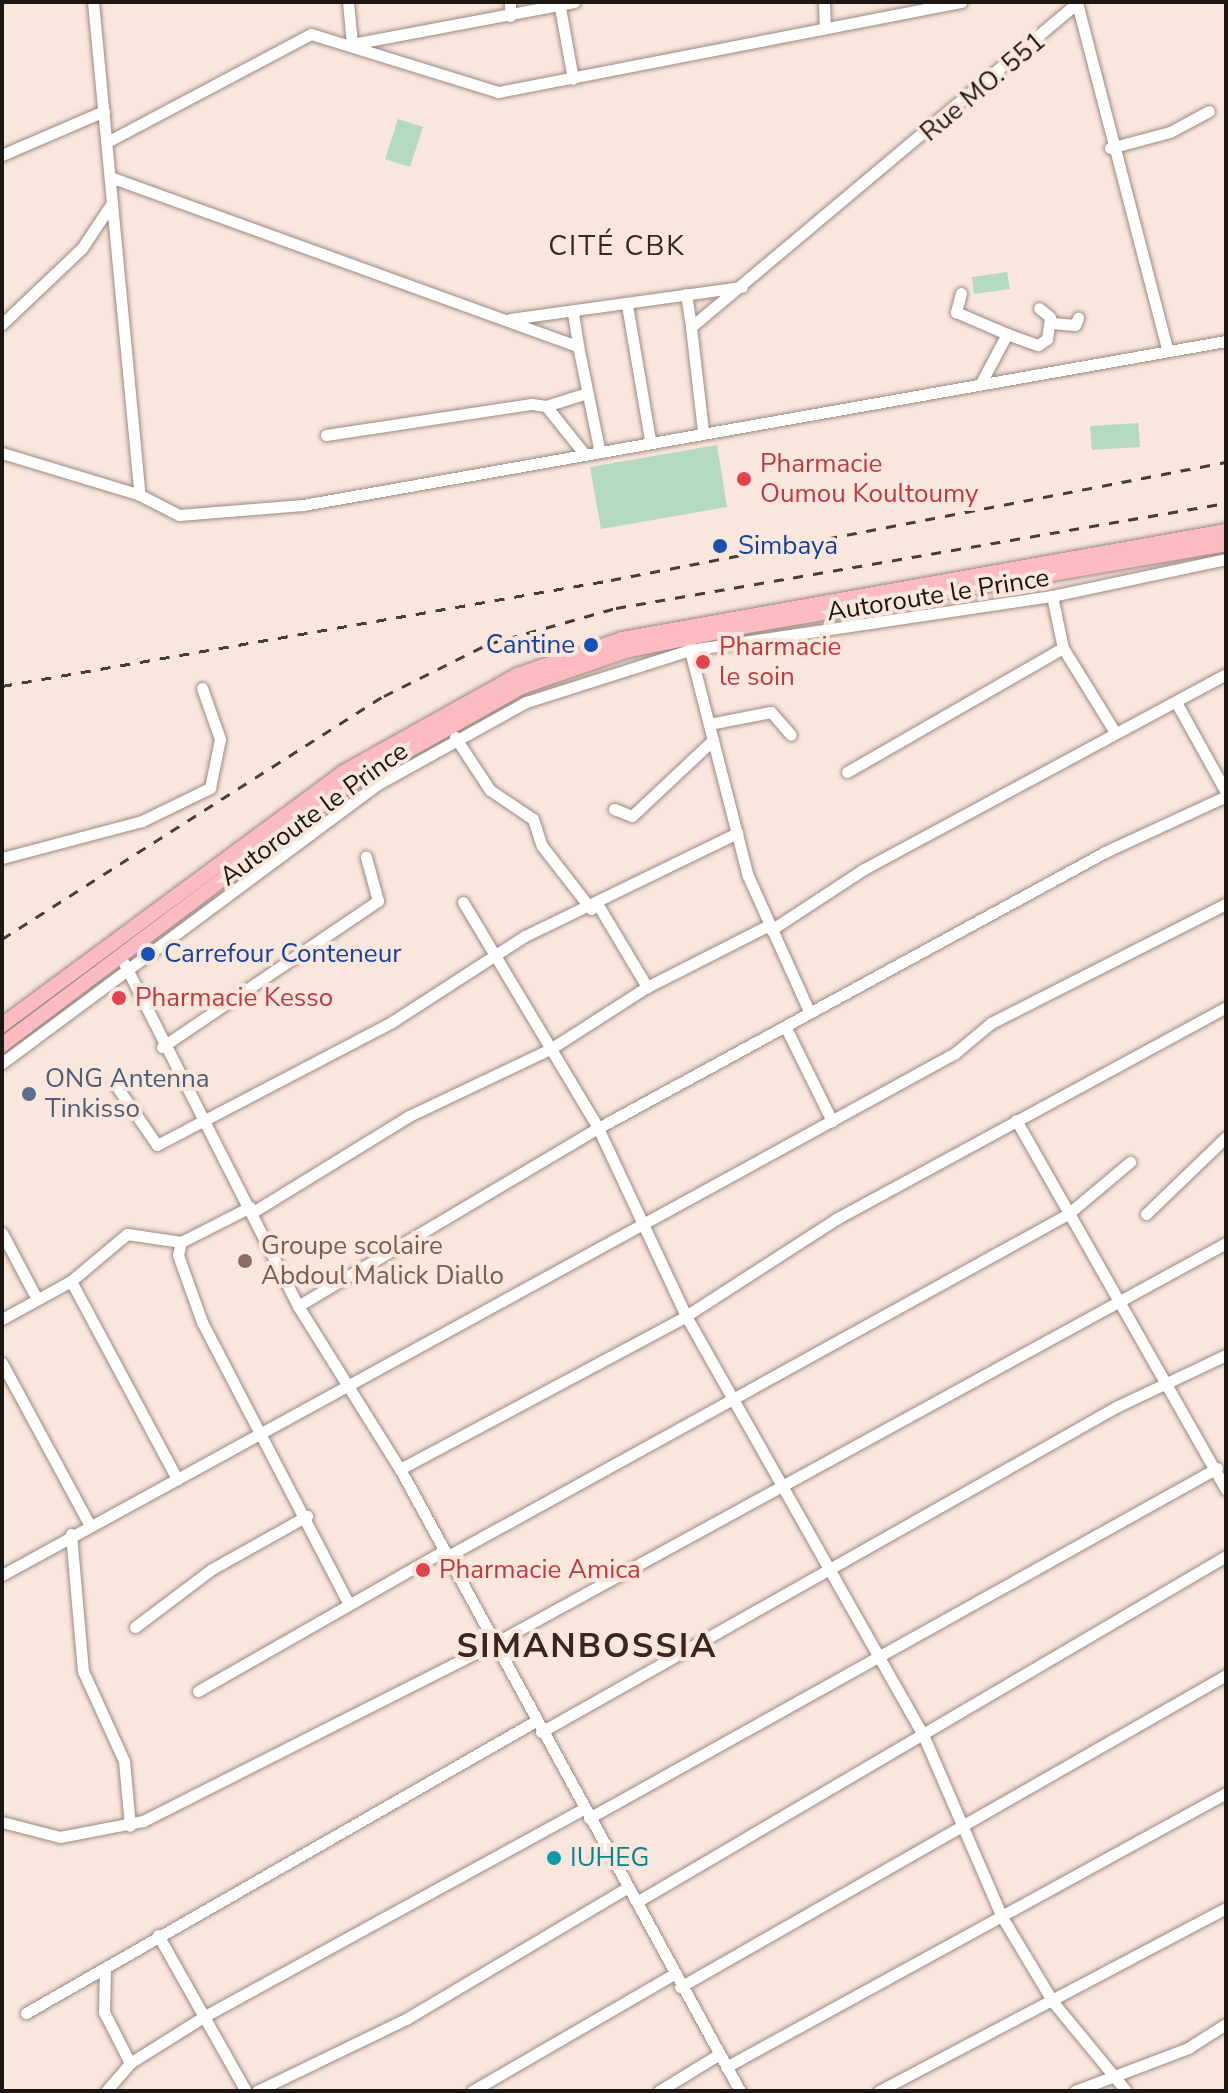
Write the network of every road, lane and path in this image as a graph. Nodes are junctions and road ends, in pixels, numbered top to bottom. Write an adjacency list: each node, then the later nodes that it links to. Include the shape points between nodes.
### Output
1 (93, 2): 13 (street)
2 (348, 2): 11 (street)
3 (510, 2): 9 (street)
4 (574, 2): 8 (street)
5 (824, 2): 10 (street)
6 (961, 2): 10 (street)
7 (1078, 2): 16 (street, Rue MO. 551); 20 (street, Rue MO. 551)
8 (559, 4): 9 (street); 12 (street)
9 (510, 16): 11 (street)
10 (825, 27): 12 (street)
11 (352, 44): 12 (street, via 498,92); 15 (street, via 311,34)
12 (573, 79)
13 (104, 111): 15 (street); 17 (street)
14 (1209, 111): 16 (street, via 1170,132)
15 (107, 142): 18 (street)
16 (1110, 148): 34 (street, Rue MO. 551)
17 (2, 155)
18 (110, 177): 19 (street); 27 (street)
19 (112, 203): 29 (street, via 82,248); 44 (street)
20 (743, 287): 22 (street); 30 (street, Rue MO. 551)
21 (961, 293): 31 (street, via 956,312)
22 (686, 294): 23 (street); 30 (street)
23 (627, 305): 25 (street); 40 (street)
24 (1039, 308): 28 (street)
25 (573, 313): 27 (street); 33 (street)
26 (1078, 318): 28 (street, via 1075,325)
27 (504, 320): 33 (street)
28 (1052, 323): 31 (street, via 1043,344)
29 (2, 324)
30 (691, 327): 38 (street)
31 (1007, 334): 35 (street)
32 (1226, 341): 34 (street)
33 (578, 346): 36 (street)
34 (1167, 348): 35 (street)
35 (982, 381): 38 (street)
36 (587, 393): 37 (street); 41 (street)
37 (546, 406): 39 (street); 42 (street)
38 (703, 431): 40 (street)
39 (326, 435)
40 (650, 439): 41 (street)
41 (599, 448): 42 (street)
42 (582, 451): 44 (street, via 264,511 179,515)
43 (2, 453): 44 (street)
44 (140, 495)
45 (1226, 531): 75 (main road, Autoroute le Prince, via 622,639 517,675 342,773)
46 (1226, 544): 49 (main road, Autoroute le Prince)
47 (1226, 559): 48 (street)
48 (1052, 596): 49 (street); 51 (street)
49 (871, 611): 50 (main road, Autoroute le Prince)
50 (688, 644): 55 (street); 58 (street, via 526,702); 71 (main road, Autoroute le Prince, via 522,687 421,737)
51 (1063, 648): 56 (street); 60 (street)
52 (1226, 674): 54 (street)
53 (202, 688): 65 (street, via 220,739 210,788 142,821)
54 (1177, 704): 56 (street); 61 (street)
55 (709, 724): 57 (street, via 771,712); 59 (street)
56 (1113, 729): 69 (street)
57 (791, 735)
58 (455, 737): 68 (street, via 490,790 533,819 542,846); 71 (street)
59 (713, 740): 62 (street, via 632,816); 63 (street)
60 (847, 772)
61 (1226, 794): 74 (street, via 1105,852)
62 (614, 809)
63 (737, 833): 68 (street); 69 (street)
64 (366, 857): 78 (street, via 378,901)
65 (2, 858)
66 (463, 902): 70 (street)
67 (1226, 904): 84 (street, via 991,1023 955,1053)
68 (595, 907): 70 (street); 72 (street)
69 (770, 927): 72 (street); 74 (street)
70 (491, 956): 79 (street); 83 (street, via 392,1022)
71 (124, 962): 77 (main road, Autoroute le Prince); 78 (street); 80 (street)
72 (647, 987): 79 (street)
73 (1226, 1007): 82 (street)
74 (810, 1013): 76 (street)
75 (2, 1025)
76 (786, 1028): 84 (street); 85 (street)
77 (2, 1045)
78 (162, 1047): 83 (street)
79 (552, 1048): 85 (street); 88 (street, via 409,1116)
80 (2, 1063)
81 (115, 1084): 83 (street, via 151,1143)
82 (1016, 1120): 89 (street); 99 (street, via 758,1265)
83 (202, 1121): 88 (street)
84 (832, 1121): 91 (street)
85 (598, 1128): 91 (street); 98 (street)
86 (1226, 1137): 90 (street)
87 (1130, 1162): 89 (street)
88 (252, 1210): 93 (street); 98 (street)
89 (1068, 1214): 97 (street); 105 (street)
90 (1146, 1214)
91 (645, 1219): 99 (street); 103 (street)
92 (2, 1233): 96 (street)
93 (181, 1242): 95 (street, via 127,1234); 106 (street, via 178,1255 202,1322)
94 (1226, 1243): 97 (street)
95 (71, 1281): 96 (street); 110 (street)
96 (37, 1299): 100 (street)
97 (1118, 1300): 104 (street); 111 (street)
98 (298, 1306): 103 (street)
99 (686, 1316): 105 (street); 109 (street)
100 (2, 1319)
101 (1226, 1355): 104 (street)
102 (2, 1363): 114 (street)
103 (347, 1380): 106 (street); 109 (street)
104 (1169, 1385): 108 (street); 118 (street, via 1118,1406)
105 (734, 1399): 111 (street); 116 (street)
106 (262, 1430): 110 (street); 113 (street)
107 (1226, 1456): 108 (street)
108 (1215, 1465): 112 (street); 123 (street)
109 (400, 1469): 116 (street)
110 (177, 1479): 114 (street)
111 (784, 1486): 118 (street); 122 (street)
112 (1226, 1489)
113 (307, 1516): 120 (street); 121 (street, via 212,1569)
114 (89, 1524): 115 (street)
115 (71, 1534): 119 (street); 131 (street, via 83,1671 124,1761)
116 (446, 1553): 120 (street); 122 (street)
117 (1226, 1556): 127 (street)
118 (830, 1570): 123 (street); 126 (street)
119 (3, 1573)
120 (348, 1603): 125 (street)
121 (135, 1627)
122 (495, 1643): 126 (street); 131 (street)
123 (880, 1656): 127 (street); 129 (street)
124 (1226, 1675): 132 (street)
125 (198, 1691)
126 (538, 1727): 129 (street); 137 (street)
127 (924, 1737): 132 (street); 134 (street)
128 (1226, 1793): 136 (street)
129 (586, 1813): 133 (street); 143 (street)
130 (2, 1822): 131 (street, via 60,1837)
131 (130, 1826)
132 (968, 1826): 136 (street); 140 (street)
133 (628, 1887): 134 (street); 151 (street, via 406,2019)
134 (640, 1900): 139 (street)
135 (1226, 1908): 141 (street)
136 (1002, 1917): 141 (street); 147 (street)
137 (158, 1935): 138 (street); 143 (street)
138 (105, 1968): 142 (street); 146 (street, via 104,2012)
139 (674, 1974): 140 (street); 152 (street)
140 (680, 1987): 145 (street)
141 (1053, 2002): 148 (street); 155 (street)
142 (26, 2013)
143 (205, 2016): 146 (street); 150 (street)
144 (1226, 2024): 148 (street, via 1188,2048)
145 (718, 2055): 147 (street); 153 (street)
146 (130, 2063): 149 (street)
147 (726, 2067): 154 (street)
148 (1111, 2073): 156 (street); 157 (street)
149 (106, 2091)
150 (246, 2091)
151 (257, 2091)
152 (472, 2091)
153 (659, 2091)
154 (740, 2091)
155 (879, 2091)
156 (1075, 2091)
157 (1126, 2091)

